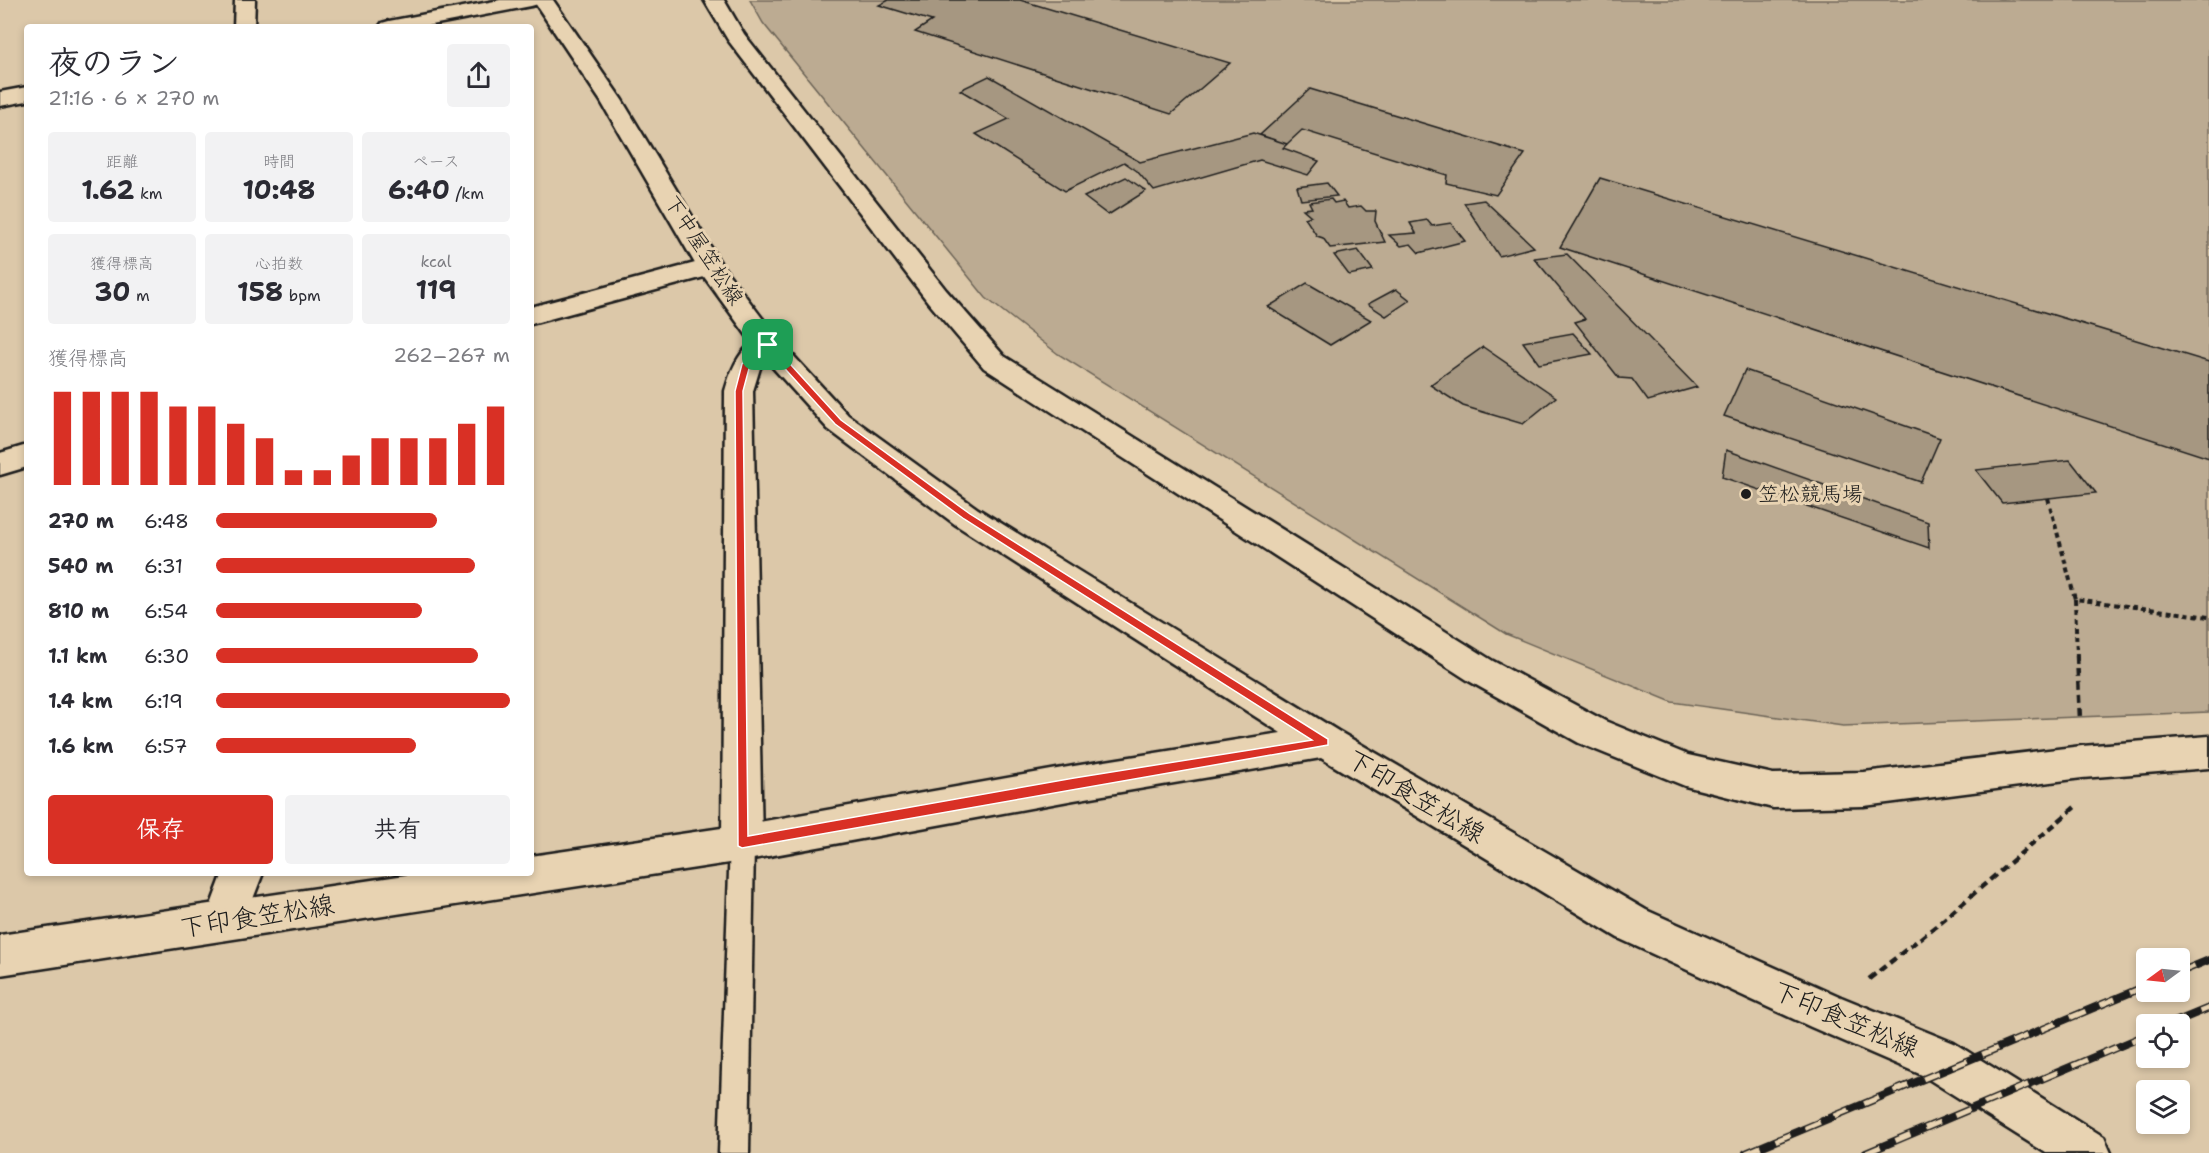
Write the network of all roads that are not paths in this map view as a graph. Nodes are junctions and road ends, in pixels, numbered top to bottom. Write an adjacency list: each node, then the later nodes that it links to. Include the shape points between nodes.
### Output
1 (245, 0): 5 (street)
2 (531, 0): 6 (street)
3 (543, 0): 9 (street, 下中屋笠松線, via 611,99)
4 (714, 0): 15 (street, via 735,36 937,296 994,362 1481,671 1592,732 1685,770 1773,791 1864,789 2082,762)
5 (244, 24)
6 (404, 24)
7 (24, 95): 8 (street)
8 (0, 99)
9 (710, 267): 10 (street); 11 (street, 下中屋笠松線)
10 (534, 315)
11 (768, 345): 14 (street, 下中屋笠松線, via 838,422 967,517); 16 (street, via 747,364 739,391)
12 (24, 457): 13 (street)
13 (0, 464)
14 (1324, 742): 16 (street, 下印食笠松線); 23 (street, 下印食笠松線, via 1632,924 1938,1059)
15 (2209, 752)
16 (742, 843): 17 (street, 下印食笠松線); 22 (lane)
17 (534, 874)
18 (242, 876): 20 (street)
19 (523, 876): 20 (street, 下印食笠松線)
20 (225, 921): 21 (street, 下印食笠松線)
21 (0, 955)
22 (734, 1153)
23 (2088, 1153)

